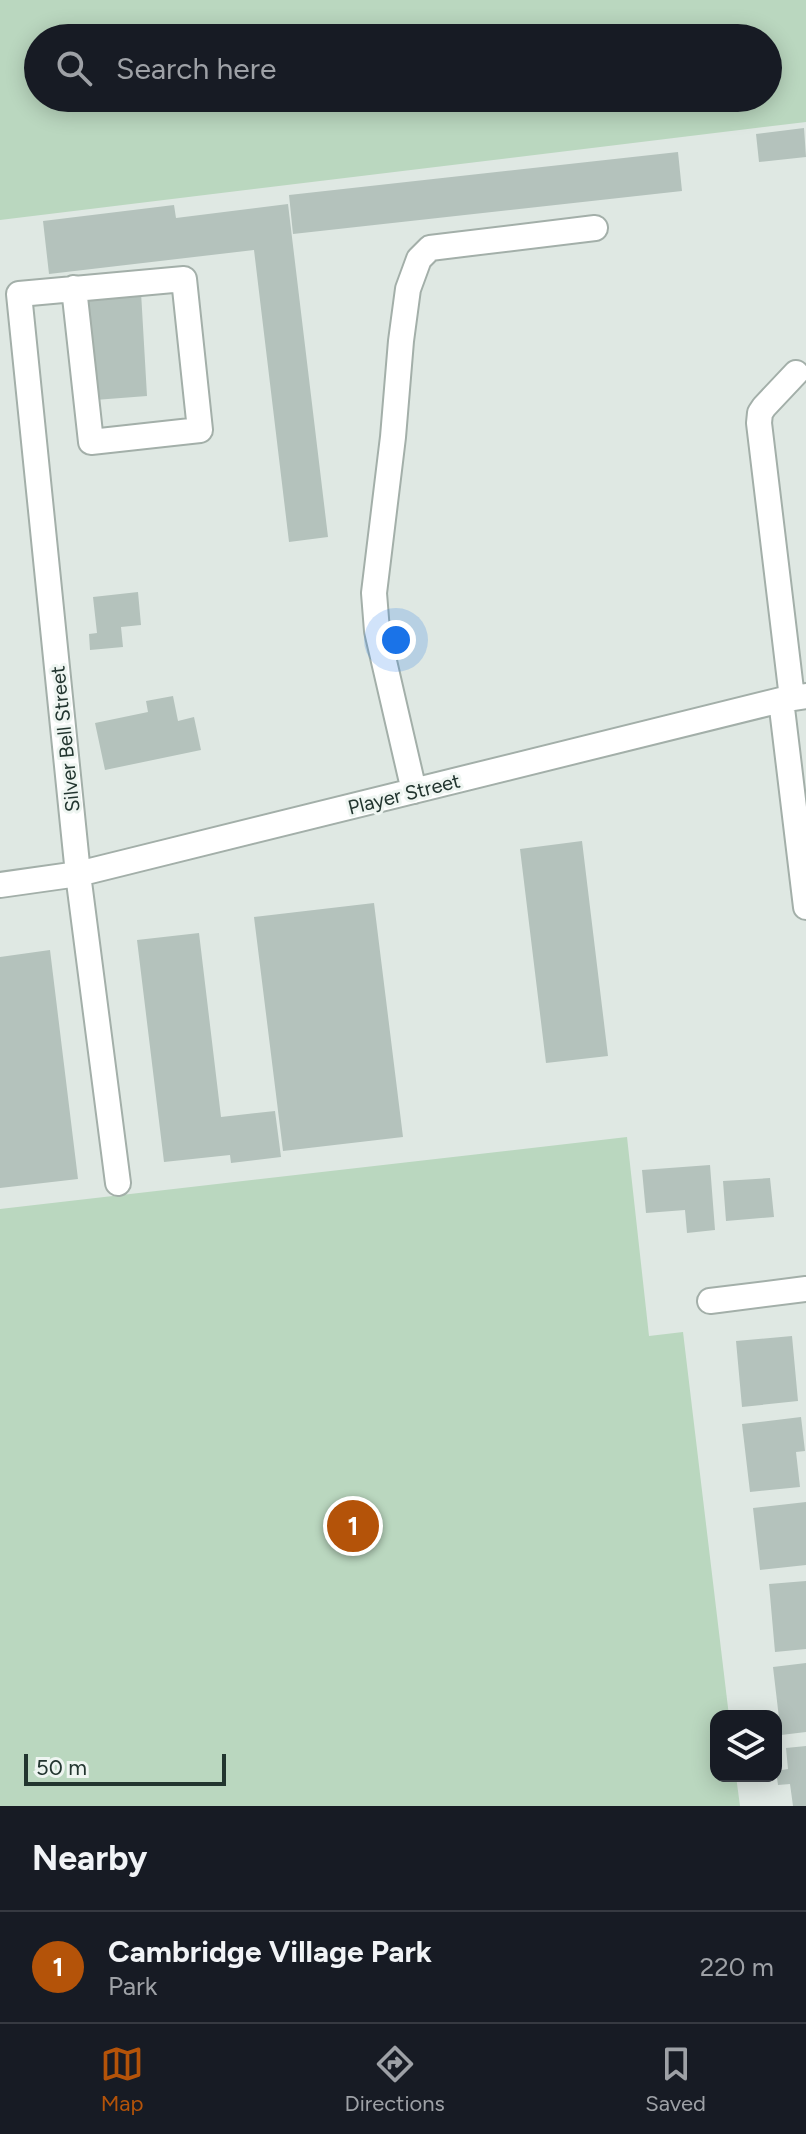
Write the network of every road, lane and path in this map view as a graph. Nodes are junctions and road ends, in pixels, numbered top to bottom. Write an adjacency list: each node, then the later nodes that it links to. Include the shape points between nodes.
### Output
1 (595, 228): 5 (street, via 430,248 419,259 408,289 374,593 377,631)
2 (74, 288): 2 (street, via 184,279 200,430 91,442); 6 (street, Silver Bell Street, via 19,294)
3 (796, 373): 4 (street, via 764,407 759,423)
4 (793, 698): 5 (street, Player Street); 8 (street)
5 (414, 791): 6 (street, Player Street)
6 (78, 874): 7 (street, Player Street); 9 (street, Silver Bell Street)
7 (0, 885)
8 (806, 907)
9 (118, 1183)
10 (806, 1289): 11 (street)
11 (710, 1301)

